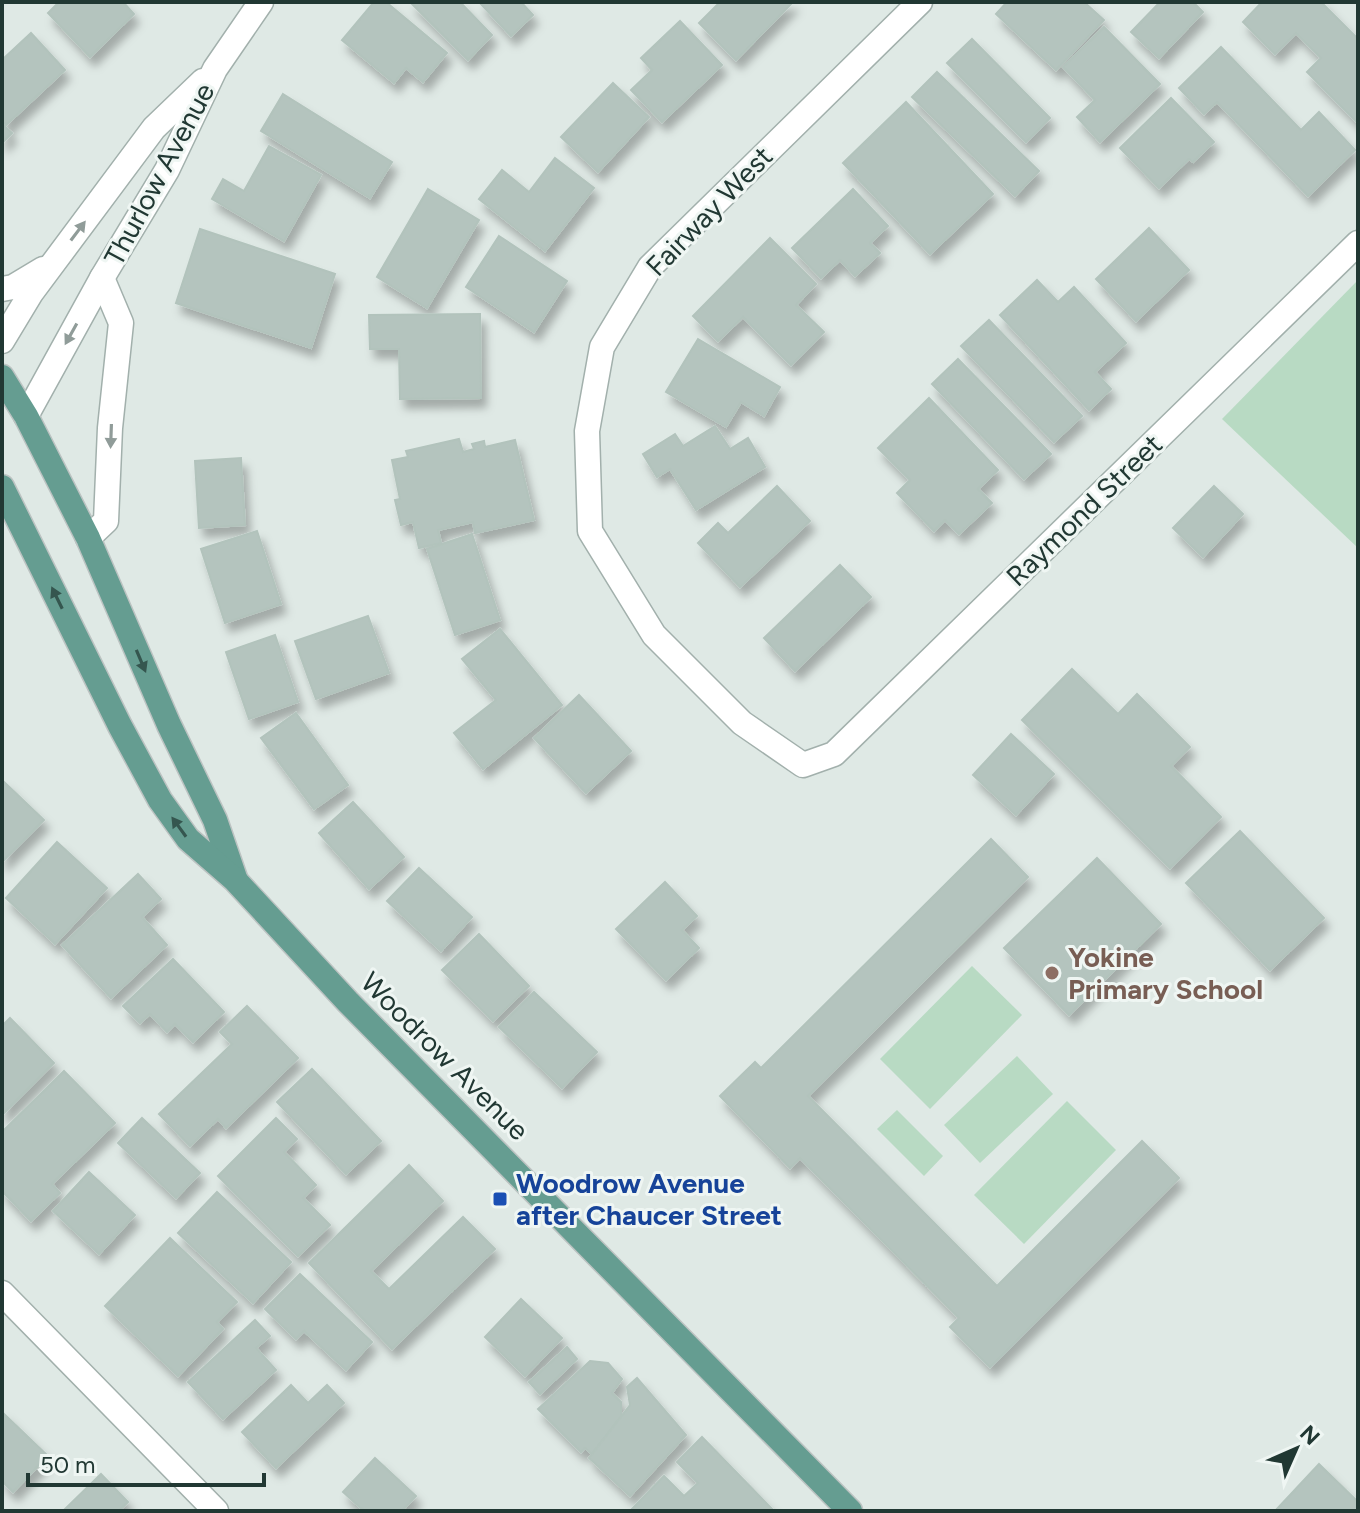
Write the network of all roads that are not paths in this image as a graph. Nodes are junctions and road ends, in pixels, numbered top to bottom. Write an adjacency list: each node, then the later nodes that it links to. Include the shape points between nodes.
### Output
1 (261, 2): 3 (street, Thurlow Avenue)
2 (920, 2): 13 (street, Fairway West, via 650,267 602,347 587,431 590,531 654,635 742,723)
3 (215, 69): 5 (street, Thurlow Avenue, one-way to 3, via 154,128); 6 (street, Thurlow Avenue, via 167,170)
4 (1358, 243): 13 (street, Raymond Street, via 834,754)
5 (53, 263): 7 (street, Thurlow Avenue); 8 (street, Thurlow Avenue)
6 (102, 278): 10 (street, Thurlow Avenue, one-way to 10); 12 (street, Thurlow Avenue, one-way to 12, via 121,323 106,521)
7 (2, 289)
8 (2, 341)
9 (2, 377): 10 (main road, Woodrow Avenue)
10 (26, 416): 12 (main road, Woodrow Avenue)
11 (6, 498): 14 (main road, Woodrow Avenue, one-way to 11, via 188,839 160,800)
12 (88, 538): 14 (main road, Woodrow Avenue, one-way to 14, via 215,820)
13 (803, 765)
14 (235, 880): 17 (main road, Woodrow Avenue, via 348,1002)
15 (2, 1293): 16 (street)
16 (216, 1511)
17 (850, 1511)

